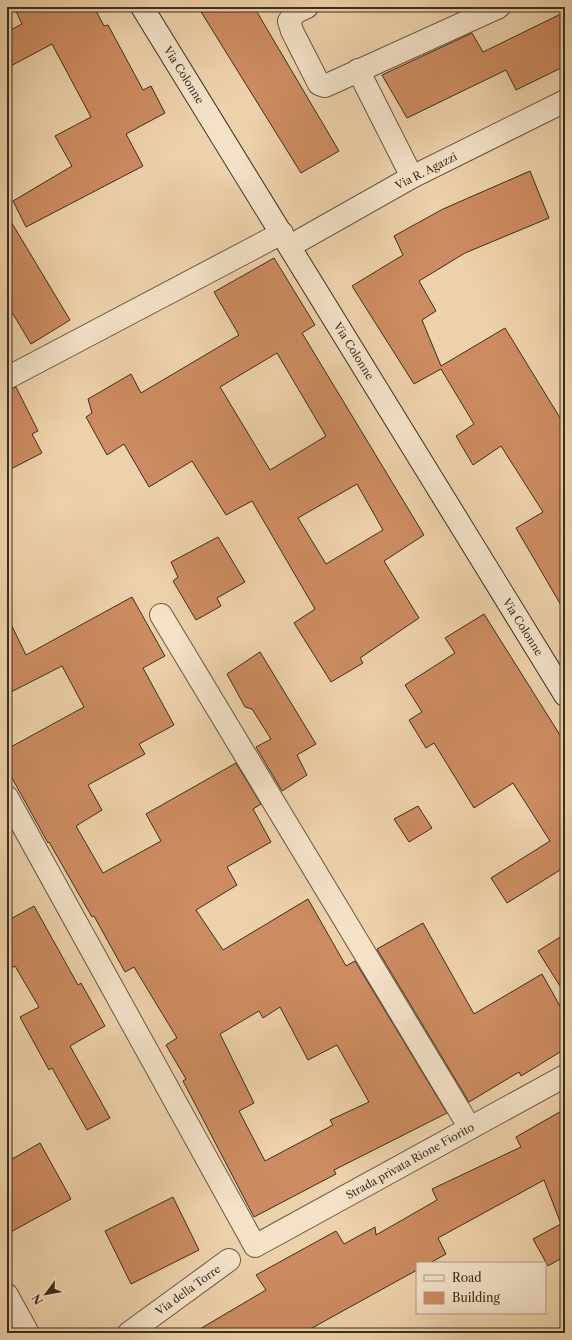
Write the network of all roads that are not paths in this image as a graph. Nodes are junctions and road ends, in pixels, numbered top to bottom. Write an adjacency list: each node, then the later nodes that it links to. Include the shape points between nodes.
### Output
1 (142, 7): 7 (street, Via Colonne)
2 (307, 7): 4 (street, via 296,12 290,21 292,31 319,84 325,86)
3 (499, 7): 4 (street)
4 (358, 70): 6 (street)
5 (565, 101): 6 (street, Via R. Agazzi)
6 (412, 177): 7 (street, Via R. Agazzi)
7 (286, 240): 8 (street, Via R. Agazzi); 10 (street, Via Colonne)
8 (7, 378)
9 (161, 615): 13 (street)
10 (565, 695)
11 (7, 797): 13 (street, Strada privata Rione Fiorito, via 255,1246)
12 (565, 1076): 13 (street, Strada privata Rione Fiorito)
13 (470, 1128)
14 (228, 1260): 17 (street, Via della Torre)
15 (7, 1295): 16 (street)
16 (28, 1333)
17 (129, 1333)

